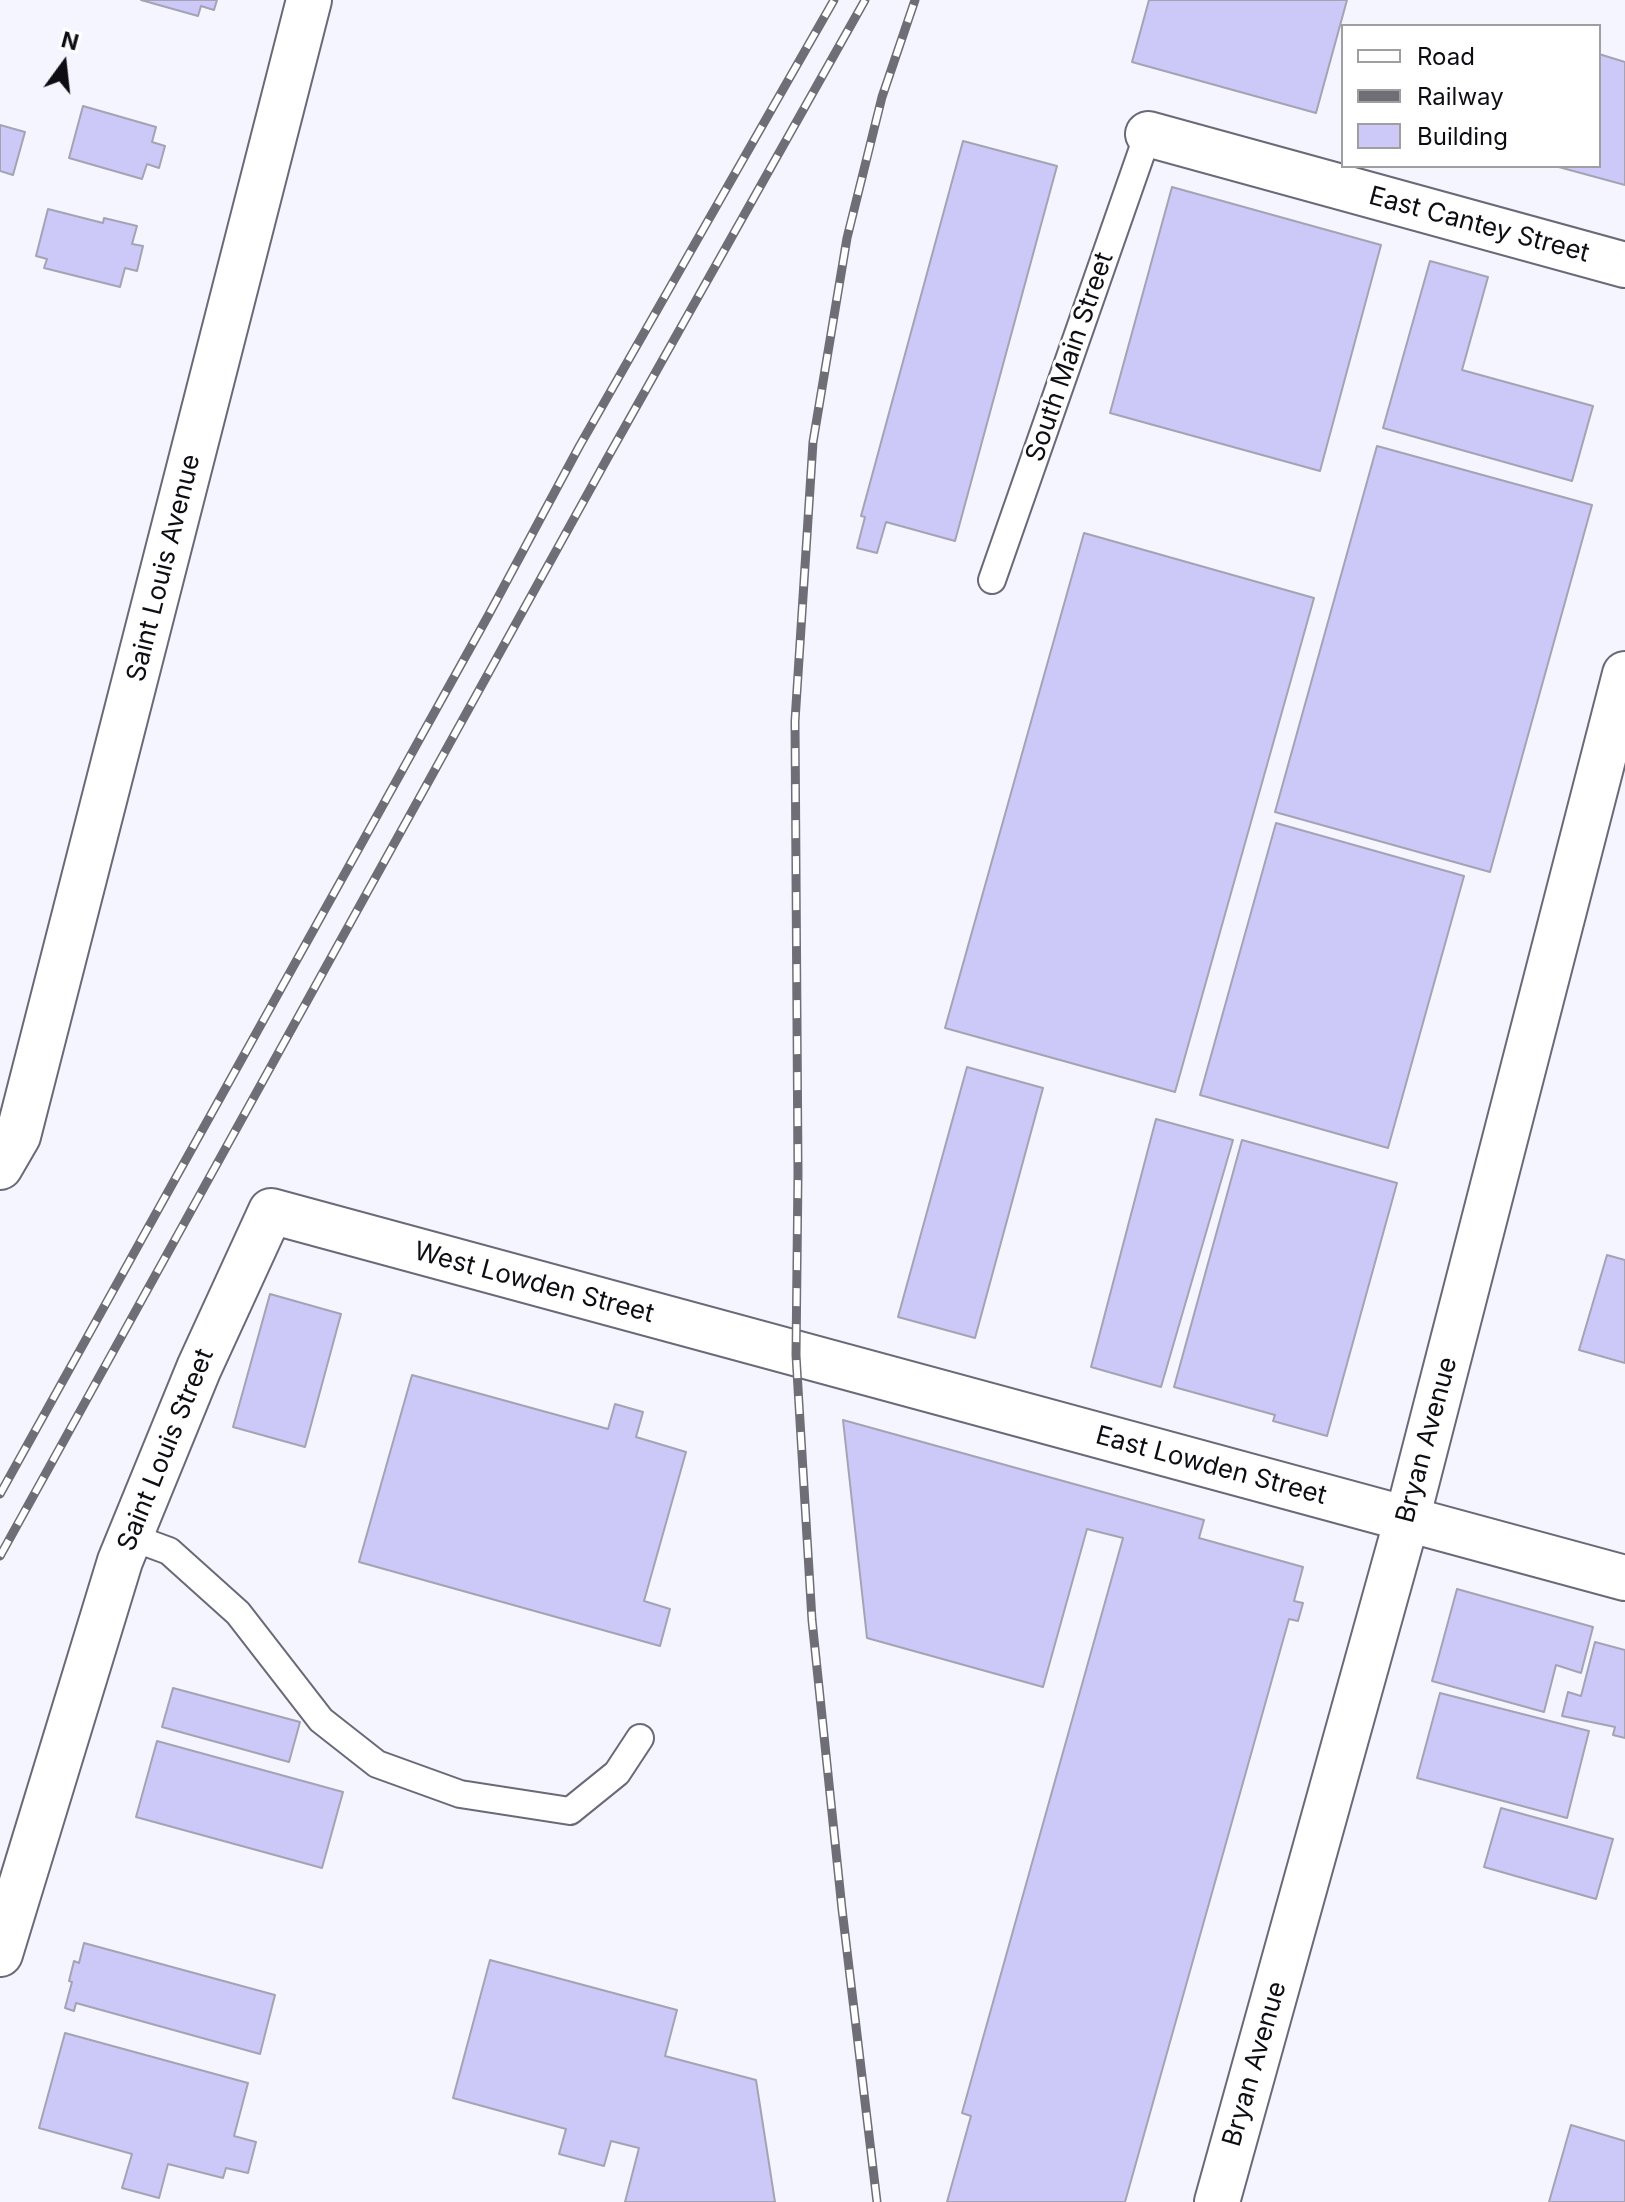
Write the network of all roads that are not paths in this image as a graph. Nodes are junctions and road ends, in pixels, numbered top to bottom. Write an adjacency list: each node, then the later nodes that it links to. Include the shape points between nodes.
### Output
1 (309, 0): 6 (street, Saint Louis Avenue)
2 (1148, 134): 3 (street, East Cantey Street); 4 (lane, South Main Street)
3 (1625, 265)
4 (992, 580)
5 (1625, 674): 9 (street, Bryan Avenue)
6 (6, 1145)
7 (271, 1211): 8 (street, West Lowden Street); 10 (street, Saint Louis Street, via 199,1368)
8 (796, 1355): 9 (street, East Lowden Street)
9 (1407, 1519): 11 (street, East Lowden Street); 14 (street, Bryan Avenue)
10 (131, 1537): 12 (lane, via 169,1551 238,1613 321,1720 377,1764 460,1794 570,1811 617,1773); 13 (street, Saint Louis Street)
11 (1625, 1578)
12 (640, 1738)
13 (0, 1954)
14 (1217, 2202)

